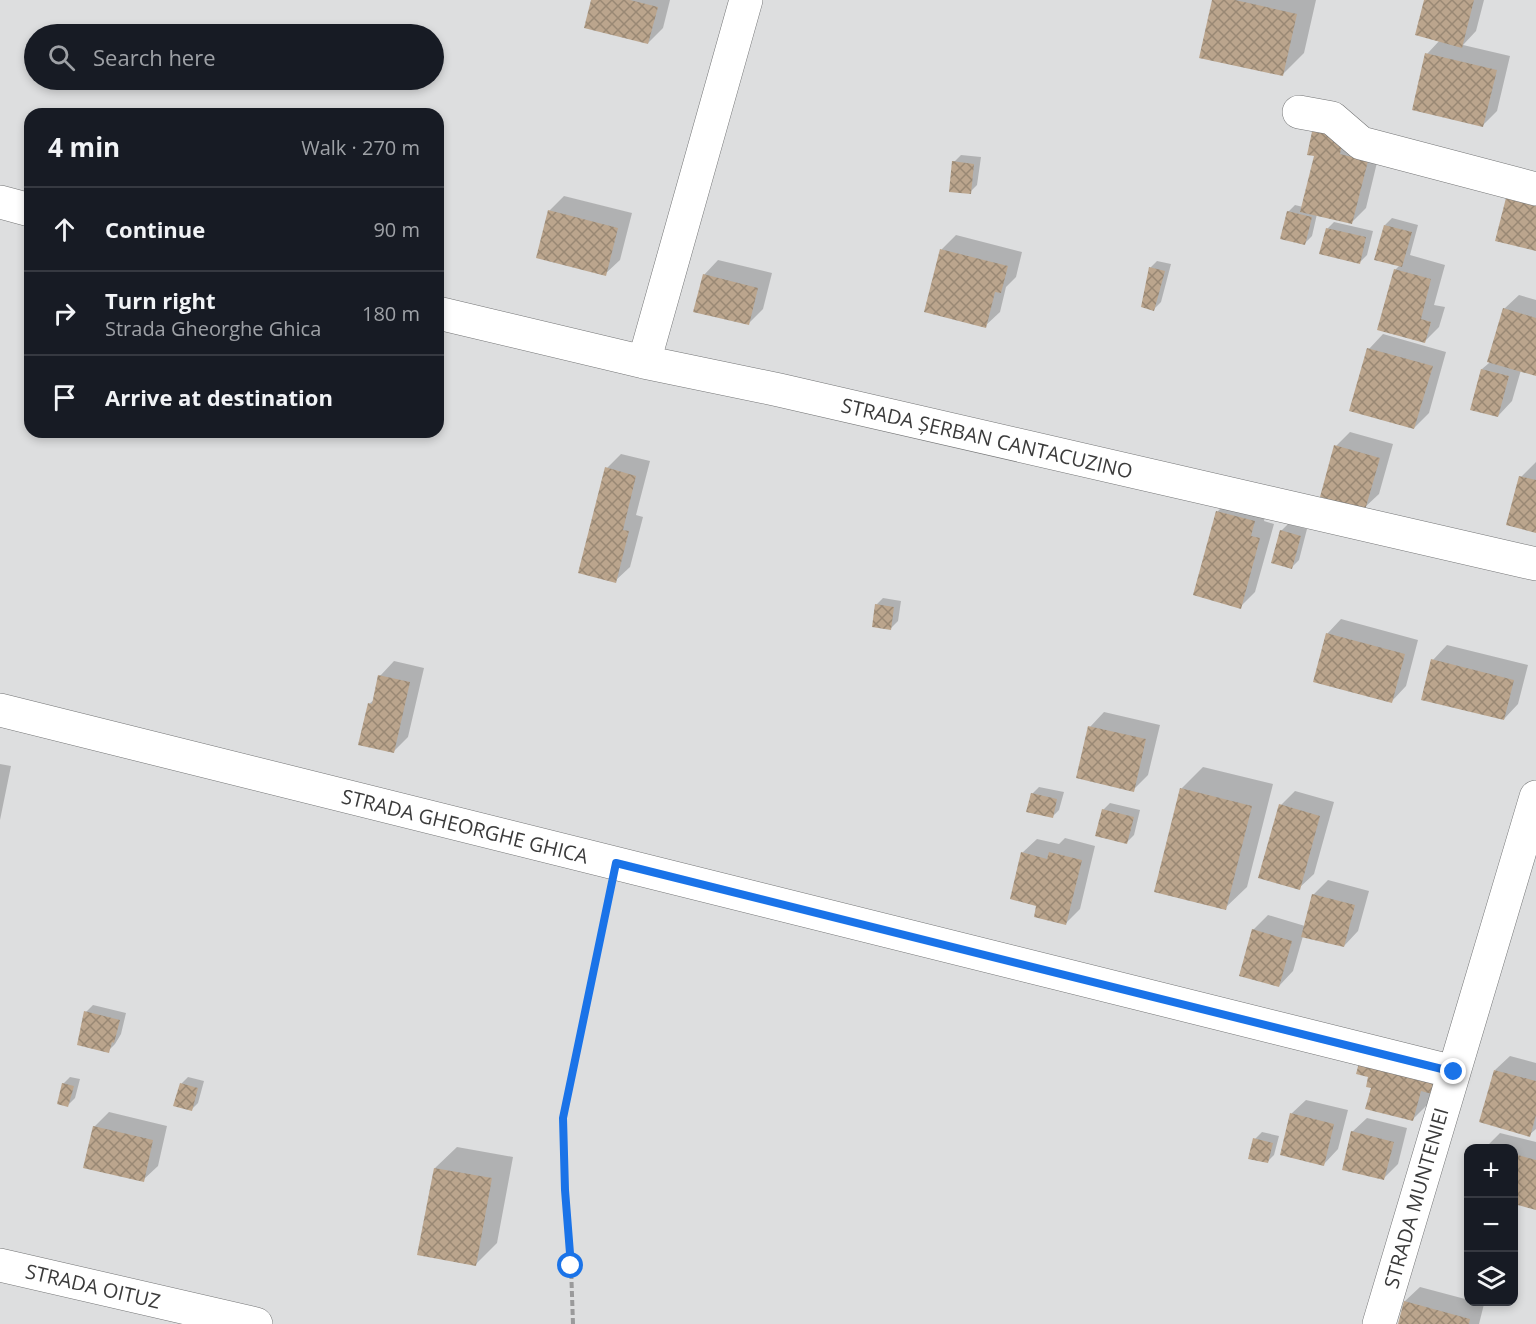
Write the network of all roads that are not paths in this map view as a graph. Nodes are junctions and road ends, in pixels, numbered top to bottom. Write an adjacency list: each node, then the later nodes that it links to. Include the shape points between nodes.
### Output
1 (746, 0): 7 (street)
2 (1299, 112): 3 (street, via 1332,118 1361,143)
3 (1536, 189)
4 (0, 202): 5 (street)
5 (24, 208)
6 (444, 314): 7 (street, STRADA ȘERBAN CANTACUZINO)
7 (644, 362): 8 (street, STRADA ȘERBAN CANTACUZINO)
8 (1536, 564)
9 (0, 711): 11 (street, STRADA GHEORGHE GHICA)
10 (1536, 797): 11 (street, STRADA MUNTENIEI)
11 (1454, 1072): 14 (street, STRADA MUNTENIEI)
12 (0, 1265): 13 (street, STRADA OITUZ)
13 (256, 1324)
14 (1379, 1324)

